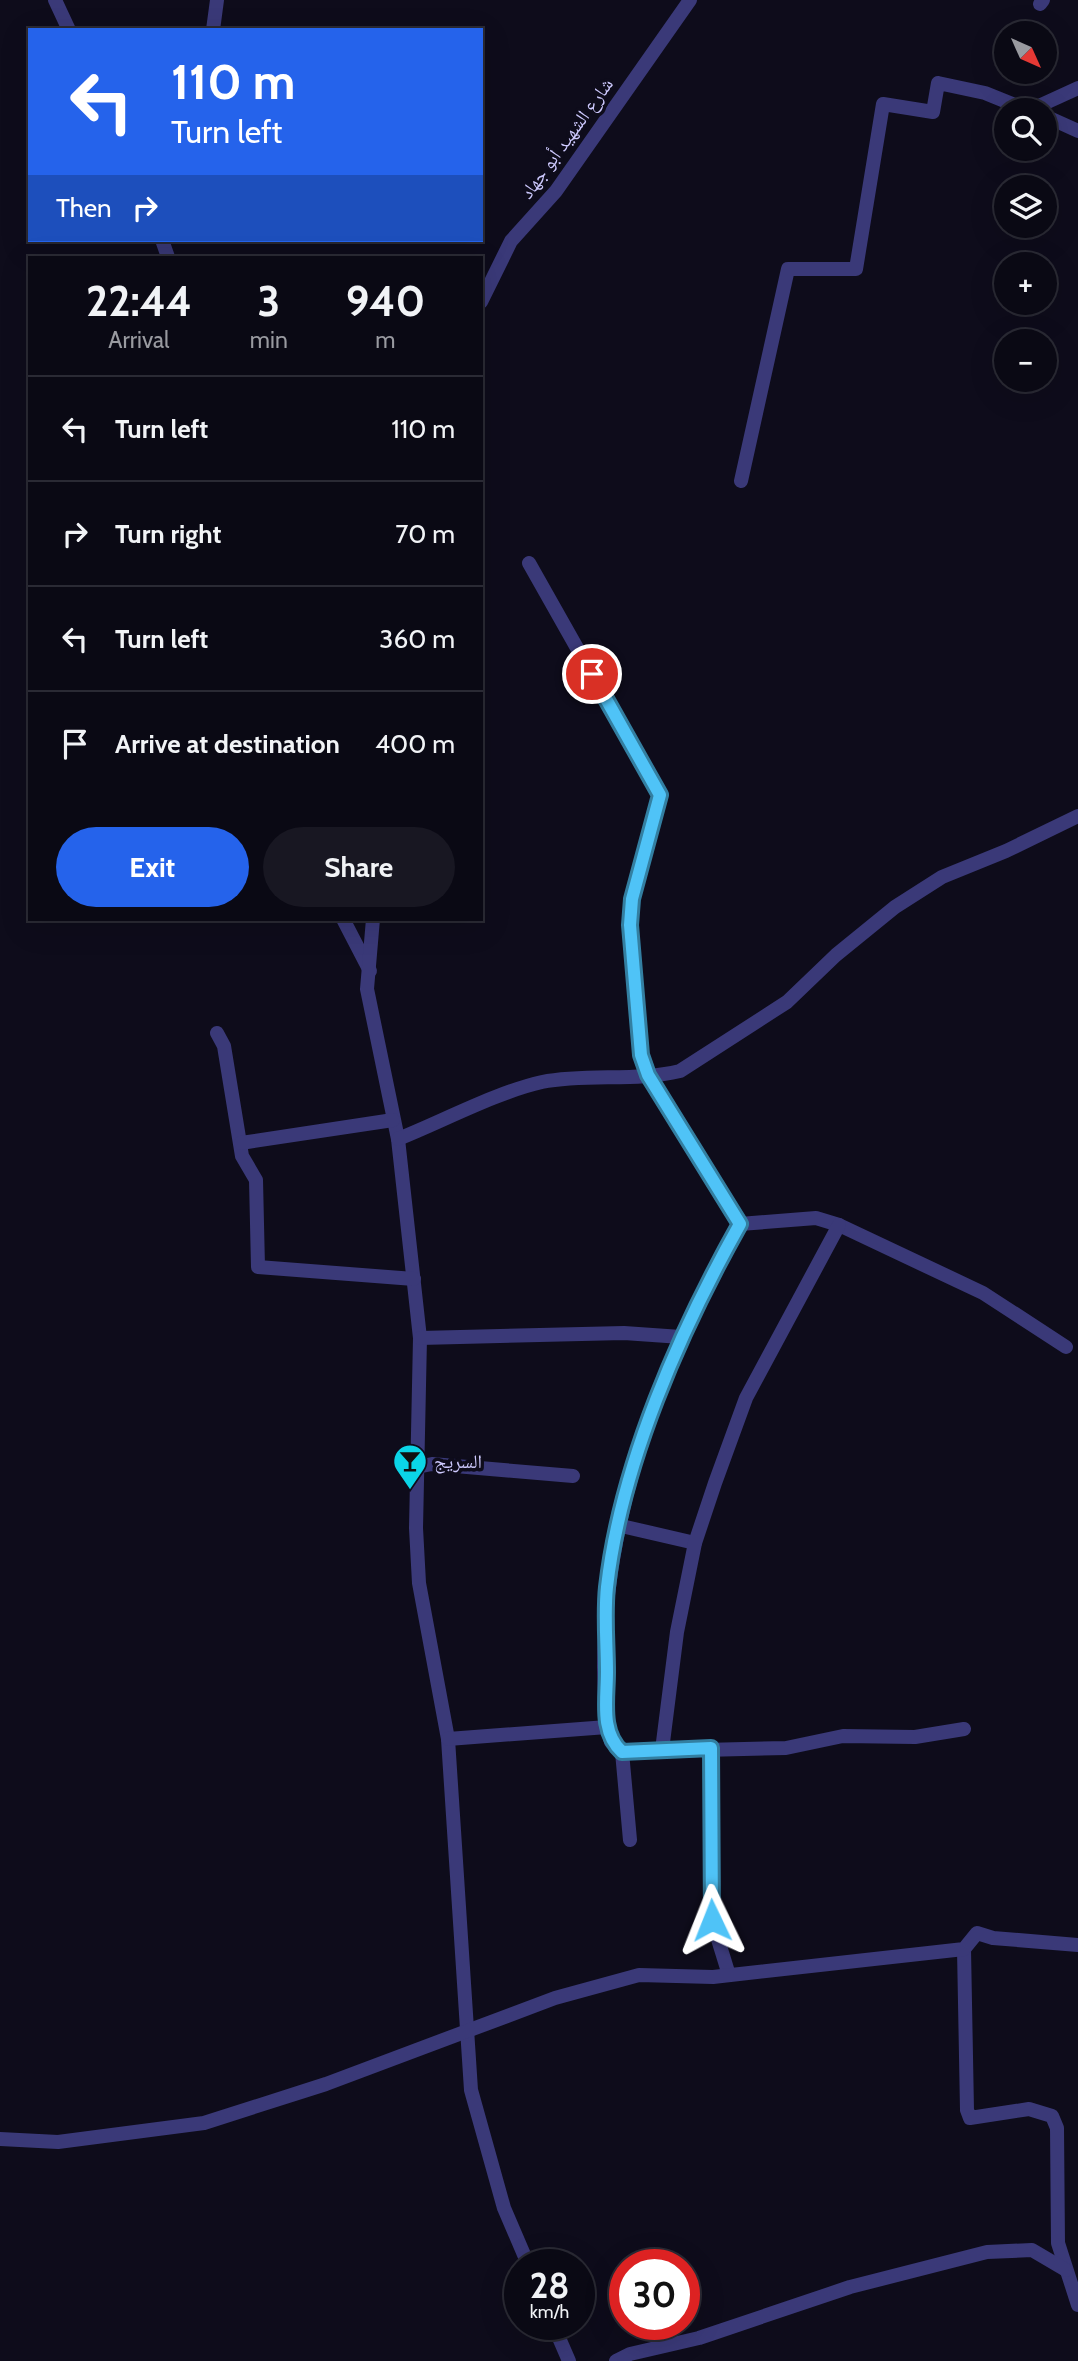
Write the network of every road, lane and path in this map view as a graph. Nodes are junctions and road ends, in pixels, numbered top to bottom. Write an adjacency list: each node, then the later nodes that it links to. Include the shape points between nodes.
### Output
1 (55, 0): 4 (street)
2 (217, 0): 5 (street)
3 (690, 0): 11 (street, شارع الشهيد أبو جهاد, via 556,191 510,241)
4 (68, 28)
5 (213, 28)
6 (1077, 89): 8 (street)
7 (998, 98): 12 (street, via 938,83 933,112 883,104 856,269 788,269)
8 (1056, 98)
9 (1057, 121): 10 (street)
10 (1078, 131)
11 (483, 298)
12 (741, 481)
13 (529, 563): 19 (street, via 660,795 632,899 630,925 639,1042)
14 (1078, 816): 19 (street, via 942,877 895,907 780,1007 680,1071)
15 (344, 921): 17 (street)
16 (373, 921): 17 (street)
17 (370, 972): 20 (street, via 370,1007)
18 (217, 1033): 22 (street, via 224,1046)
19 (648, 1075): 21 (street, via 595,1075 540,1083); 23 (street)
20 (393, 1120): 21 (street); 22 (street)
21 (398, 1139): 25 (street)
22 (241, 1143): 25 (street, via 242,1156 256,1180 258,1266)
23 (740, 1224): 24 (street, via 816,1219); 26 (street)
24 (839, 1226): 28 (street, via 984,1293); 32 (street, via 746,1398)
25 (414, 1279): 27 (street)
26 (681, 1337): 27 (street); 31 (street)
27 (421, 1338): 29 (street)
28 (1066, 1347)
29 (417, 1467): 30 (street, via 432,1464); 35 (street, via 419,1583)
30 (573, 1476)
31 (617, 1525): 32 (street); 33 (street, via 607,1589)
32 (695, 1543): 37 (street, via 677,1632)
33 (607, 1727): 35 (street); 38 (street, via 611,1742)
34 (964, 1729): 36 (street, via 915,1737 843,1736 786,1748)
35 (448, 1740): 43 (street)
36 (711, 1748): 37 (street); 42 (street, via 712,1920)
37 (662, 1750): 38 (street)
38 (622, 1752): 39 (street)
39 (630, 1840)
40 (1078, 1945): 41 (street, via 977,1933)
41 (964, 1949): 42 (street); 46 (street, via 967,2110 970,2119 1029,2109 1052,2116 1057,2128 1058,2243)
42 (729, 1975): 43 (street, via 639,1975 555,1998)
43 (465, 2032): 44 (street, via 204,2123 58,2142); 45 (street, via 471,2090 504,2208)
44 (0, 2139)
45 (522, 2249)
46 (1066, 2270): 47 (street); 50 (street, via 1032,2250 987,2252 850,2287)
47 (1078, 2305)
48 (560, 2340): 49 (street)
49 (569, 2361)
50 (616, 2361)

